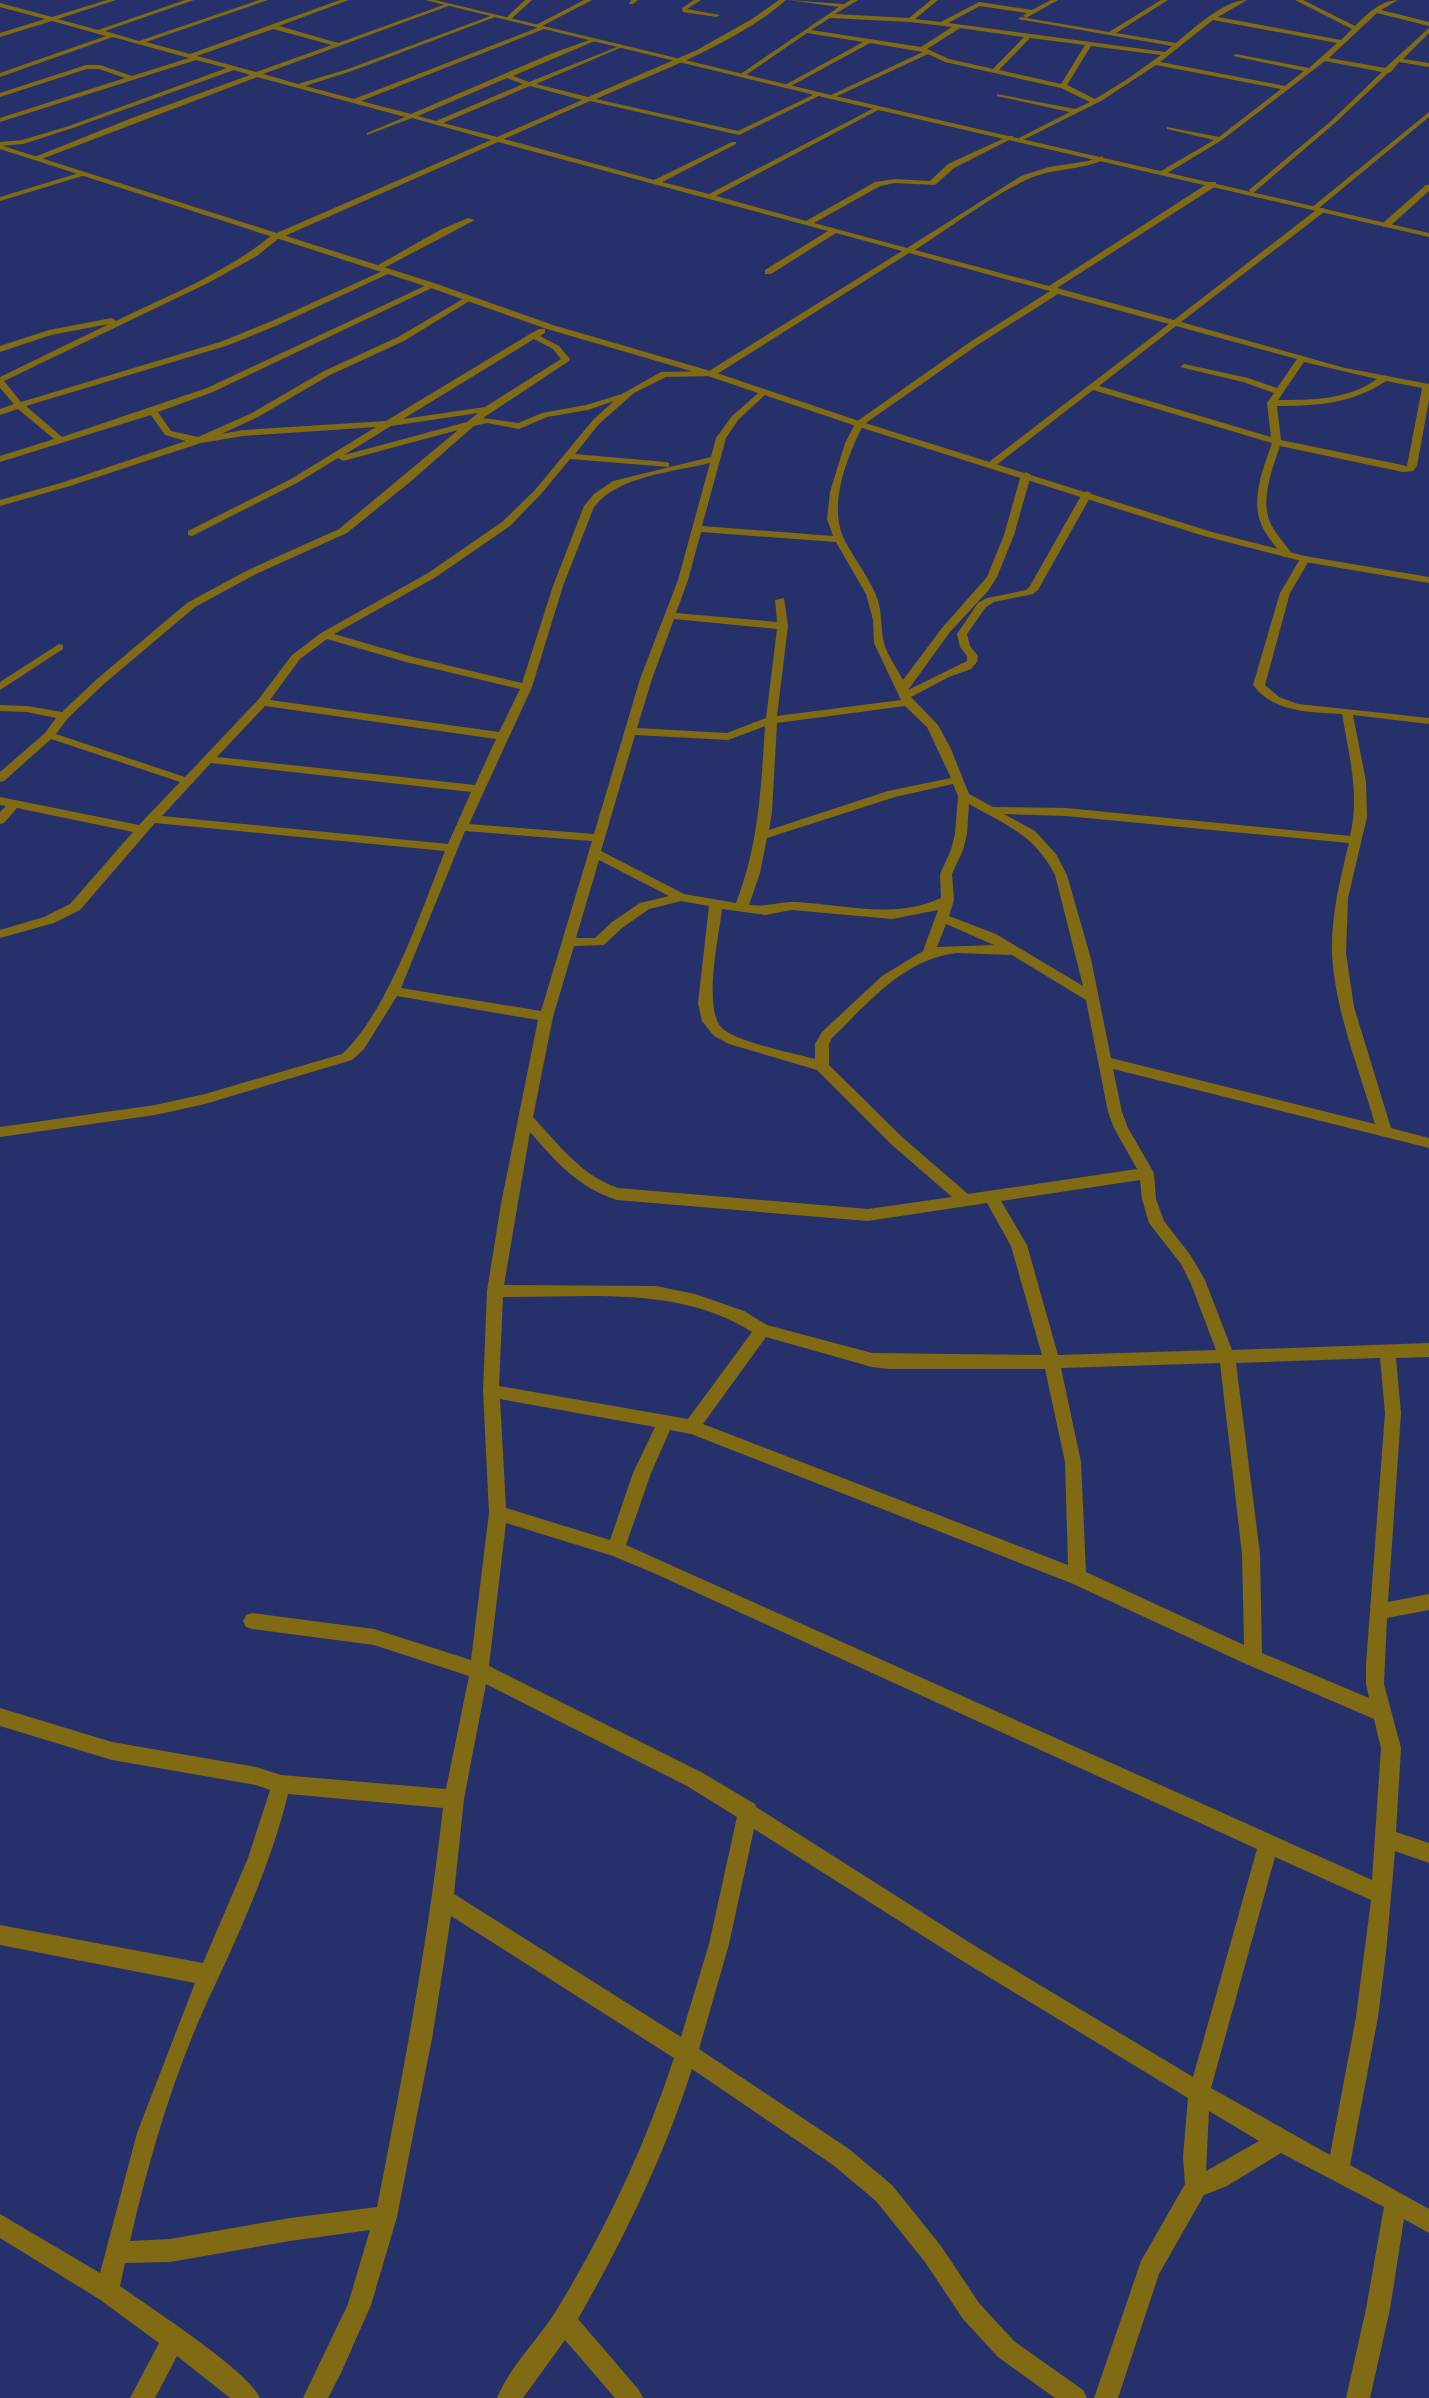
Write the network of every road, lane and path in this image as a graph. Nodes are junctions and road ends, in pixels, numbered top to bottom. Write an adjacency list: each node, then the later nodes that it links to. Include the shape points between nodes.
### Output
1 (113, 0): 29 (street)
2 (191, 0): 40 (street)
3 (265, 0): 49 (street)
4 (346, 0): 36 (street)
5 (428, 0): 19 (street)
6 (529, 0): 30 (street)
7 (589, 0): 37 (street)
8 (698, 0): 25 (street, via 684,9)
9 (783, 0): 60 (street)
10 (791, 0): 21 (street)
11 (855, 0): 21 (street)
12 (935, 0): 32 (street)
13 (1055, 0): 24 (street)
14 (1165, 0): 43 (street)
15 (1244, 0): 28 (street)
16 (1298, 0): 38 (street)
17 (1395, 0): 23 (street)
18 (24, 2): 22 (street)
19 (443, 2): 26 (street); 52 (street)
20 (0, 4): 22 (street)
21 (844, 6): 27 (street)
22 (9, 7): 29 (street)
23 (1376, 11): 34 (street); 38 (street)
24 (1032, 12): 31 (street); 33 (street, via 979,4)
25 (717, 15)
26 (495, 16): 30 (street); 76 (street, via 350,70)
27 (830, 16): 32 (street); 41 (street)
28 (1212, 18): 50 (street); 53 (street)
29 (52, 19): 40 (street); 44 (street)
30 (508, 19): 37 (street)
31 (1021, 19): 42 (street); 43 (street)
32 (910, 20): 33 (street)
33 (942, 24): 35 (street)
34 (1429, 24)
35 (960, 26): 42 (street); 55 (street)
36 (274, 27): 52 (street); 58 (street)
37 (540, 27): 47 (street); 85 (street)
38 (1356, 29): 50 (street)
39 (1429, 30): 61 (street)
40 (99, 31): 45 (street)
41 (806, 31): 48 (street); 73 (street)
42 (1000, 32): 46 (street)
43 (1110, 34): 53 (street)
44 (0, 35)
45 (114, 35): 49 (street); 66 (street)
46 (1028, 36): 51 (street); 67 (street)
47 (594, 40): 54 (street); 72 (street)
48 (869, 41): 55 (street); 77 (street)
49 (141, 42): 58 (street)
50 (1343, 42): 59 (street)
51 (1089, 44): 56 (street); 78 (street)
52 (340, 45): 70 (street)
53 (1177, 45): 56 (street)
54 (620, 46): 60 (street); 75 (street)
55 (924, 51): 67 (street, via 947,61); 83 (street)
56 (1167, 54): 62 (street)
57 (1236, 56): 68 (street)
58 (193, 57): 65 (street); 74 (street)
59 (1324, 59): 68 (street); 69 (street)
60 (678, 60): 73 (street); 84 (street)
61 (1399, 60): 64 (street); 69 (street)
62 (1155, 63): 79 (street); 86 (street)
63 (0, 65): 66 (street)
64 (1429, 65)
65 (234, 68): 70 (street); 100 (street, via 71,127)
66 (11, 70): 71 (street)
67 (996, 70): 78 (street)
68 (1310, 70): 79 (street)
69 (1389, 70): 108 (street)
70 (258, 74): 76 (street); 101 (street)
71 (0, 75)
72 (507, 76): 75 (street); 90 (street)
73 (741, 76): 77 (street)
74 (131, 78): 81 (street, via 86,67); 91 (street)
75 (528, 84): 84 (street); 92 (street)
76 (298, 85): 85 (street)
77 (787, 86): 80 (street)
78 (1063, 86): 86 (street)
79 (1287, 88): 98 (street)
80 (819, 94): 83 (street); 84 (street, via 739,133)
81 (0, 95)
82 (999, 95): 88 (street)
83 (831, 97): 87 (street)
84 (588, 99): 96 (street)
85 (354, 101): 90 (street)
86 (1094, 101): 88 (street)
87 (878, 108): 95 (street); 109 (street)
88 (1075, 111): 97 (street)
89 (1429, 114): 111 (street)
90 (410, 116): 92 (street); 94 (street)
91 (0, 120)
92 (437, 123): 96 (street)
93 (1169, 128): 98 (street)
94 (369, 134)
95 (1011, 137): 97 (street); 113 (street, via 951,166 932,183 878,184)
96 (496, 139): 105 (street); 117 (street)
97 (1021, 139): 102 (street)
98 (1220, 139): 103 (street)
99 (734, 143): 105 (street)
100 (0, 145): 101 (street)
101 (36, 158): 104 (street)
102 (1100, 158): 103 (street); 118 (street, via 1024,178)
103 (1164, 173): 106 (street)
104 (86, 174): 110 (street); 117 (street)
105 (655, 182): 109 (street)
106 (1213, 184): 108 (street); 123 (street)
107 (1429, 187): 114 (street)
108 (1252, 192): 111 (street)
109 (709, 197): 113 (street)
110 (0, 199)
111 (1318, 209): 114 (street); 126 (street)
112 (471, 220): 119 (street)
113 (806, 224): 115 (street)
114 (1386, 225): 116 (street)
115 (834, 231): 118 (street); 121 (street)
116 (1428, 234)
117 (275, 237): 119 (street); 125 (street, via 254,254)
118 (908, 250): 123 (street); 132 (street)
119 (377, 268): 120 (street)
120 (387, 272): 122 (street); 141 (street, via 222,344)
121 (768, 273)
122 (430, 285): 124 (street); 143 (street, via 219,386)
123 (1053, 290): 126 (street); 147 (street)
124 (468, 298): 127 (street); 149 (street, via 400,339)
125 (124, 320): 129 (street, via 86,324); 134 (street)
126 (1176, 323): 130 (street); 135 (street)
127 (550, 327): 128 (street); 132 (street)
128 (533, 336): 142 (street, via 554,346 566,359); 146 (street)
129 (0, 349)
130 (1302, 358): 133 (street); 139 (street)
131 (1184, 367): 139 (street)
132 (711, 374): 137 (street, via 664,374); 138 (street)
133 (1383, 379): 136 (street); 140 (street, via 1356,396 1334,401)
134 (0, 381): 141 (street)
135 (1093, 387): 150 (street); 155 (street)
136 (1428, 387): 150 (street, via 1410,469)
137 (631, 391): 145 (street, via 519,426 493,420); 151 (street)
138 (763, 392): 147 (street); 153 (street, via 735,418 721,438)
139 (1279, 392): 140 (street)
140 (1272, 403): 150 (street)
141 (20, 406): 144 (street); 148 (street)
142 (488, 409): 145 (street); 146 (street)
143 (153, 411): 148 (street); 149 (street, via 168,433)
144 (0, 412)
145 (472, 423): 154 (street); 177 (street, via 343,531 252,572 190,606)
146 (387, 424): 149 (street, via 243,433); 154 (street)
147 (859, 424): 155 (street); 162 (street, via 835,492 832,519)
148 (59, 439): 152 (street)
149 (199, 440): 159 (street)
150 (1277, 442): 163 (street, via 1261,505 1267,527)
151 (568, 456): 156 (street); 169 (street, via 506,524 432,575)
152 (0, 459)
153 (715, 459): 156 (street); 160 (street)
154 (323, 464): 161 (street)
155 (992, 464): 157 (street)
156 (681, 466): 172 (street, via 616,483 589,506)
157 (1026, 475): 158 (street); 173 (street, via 1010,536 992,577 946,630)
158 (1087, 494): 163 (street, via 1208,534); 173 (street, via 1034,588 982,605 962,634 972,662)
159 (0, 503)
160 (697, 529): 162 (street); 167 (street)
161 (192, 533)
162 (839, 539): 173 (street, via 872,594 879,643)
163 (1288, 555): 164 (street)
164 (1305, 559): 165 (street); 176 (street, via 1285,593 1258,685 1264,693 1282,702)
165 (1429, 580)
166 (780, 600): 168 (street)
167 (669, 615): 168 (street); 180 (street)
168 (783, 626): 178 (street)
169 (325, 635): 172 (street); 174 (street, via 296,657)
170 (59, 647): 171 (street)
171 (0, 687)
172 (526, 687): 182 (street)
173 (905, 695): 178 (street); 185 (street, via 932,725)
174 (262, 702): 182 (street); 183 (street)
175 (0, 708): 177 (street)
176 (1347, 711): 179 (street); 198 (street, via 1362,792)
177 (64, 716): 181 (street)
178 (771, 720): 180 (street, via 728,737); 196 (street)
179 (1429, 721)
180 (630, 731): 197 (street)
181 (49, 735): 184 (street); 186 (street)
182 (503, 736): 187 (street)
183 (208, 759): 186 (street); 187 (street)
184 (0, 778)
185 (957, 780): 188 (street); 196 (street, via 892,794)
186 (187, 781): 192 (street)
187 (480, 789): 194 (street)
188 (964, 796): 191 (street); 202 (street, via 962,834 946,874)
189 (0, 801): 190 (street)
190 (14, 804): 193 (street); 195 (street)
191 (991, 810): 198 (street, via 1066,812); 211 (street, via 1031,834 1052,857 1075,920)
192 (154, 819): 195 (street); 199 (street)
193 (0, 820)
194 (461, 826): 197 (street); 199 (street)
195 (144, 830): 206 (street, via 75,907 49,920)
196 (762, 836): 204 (street)
197 (598, 838): 200 (street)
198 (1355, 840): 216 (street, via 1342,898 1339,953 1347,1007)
199 (453, 848): 210 (street)
200 (594, 852): 201 (street); 207 (street)
201 (681, 897): 203 (street); 207 (street, via 645,906 599,942)
202 (948, 900): 204 (street, via 931,908 892,915 792,906 765,911); 205 (street)
203 (716, 904): 204 (street); 214 (street, via 705,1003 709,1022 734,1041)
204 (741, 908)
205 (940, 917): 208 (street, via 992,937); 209 (street)
206 (0, 934)
207 (569, 941): 212 (street)
208 (1013, 951): 209 (street, via 974,948); 211 (street)
209 (928, 954): 214 (street, via 887,979 827,1035 822,1044)
210 (393, 991): 212 (street); 217 (street, via 359,1046 347,1057 185,1104)
211 (1091, 998): 213 (street)
212 (546, 1017): 215 (street)
213 (1106, 1062): 216 (street); 219 (street, via 1115,1113)
214 (822, 1066): 221 (street, via 897,1141)
215 (527, 1119): 221 (street, via 579,1173 596,1187 617,1194 868,1215); 222 (street)
216 (1384, 1130): 218 (street)
217 (0, 1132)
218 (1429, 1143)
219 (1147, 1173): 220 (street); 226 (street, via 1149,1199 1157,1223 1199,1284)
220 (990, 1195): 221 (street); 227 (street, via 1019,1245)
221 (963, 1199)
222 (495, 1291): 223 (street, via 656,1292 738,1315); 228 (street)
223 (762, 1330): 227 (street, via 889,1362); 230 (street)
224 (1429, 1350): 225 (street)
225 (1387, 1351): 226 (street); 235 (street, via 1393,1413)
226 (1227, 1356): 227 (street); 237 (street, via 1250,1535)
227 (1052, 1362): 233 (street, via 1073,1462)
228 (491, 1391): 229 (street); 231 (street)
229 (664, 1424): 230 (street); 232 (street, via 642,1473)
230 (692, 1427): 233 (street)
231 (498, 1514): 232 (street); 238 (street)
232 (616, 1550): 245 (street, via 716,1591)
233 (1077, 1577): 237 (street)
234 (1429, 1602): 235 (street)
235 (1378, 1612): 239 (street, via 1375,1684)
236 (252, 1621): 238 (street, via 374,1637)
237 (1253, 1658): 239 (street)
238 (479, 1671): 242 (street); 243 (street, via 694,1779)
239 (1380, 1712): 244 (street, via 1391,1748)
240 (0, 1717): 241 (street, via 89,1745 256,1776)
241 (280, 1784): 242 (street); 250 (street, via 273,1821 255,1870)
242 (454, 1799): 248 (street)
243 (748, 1812): 251 (street, via 733,1889); 252 (street, via 958,1947)
244 (1386, 1838): 246 (street); 247 (street)
245 (1269, 1843): 247 (street); 252 (street)
246 (1429, 1854)
247 (1381, 1894): 254 (street, via 1367,2017)
248 (443, 1899): 251 (street); 257 (street)
249 (0, 1935): 250 (street)
250 (208, 1975): 260 (street, via 148,2132)
251 (688, 2054): 262 (street, via 631,2195); 269 (street, via 841,2157 884,2193 933,2254 971,2311 1006,2349)
252 (1199, 2093): 253 (street); 255 (street)
253 (1280, 2141): 254 (street); 255 (street, via 1220,2178)
254 (1338, 2169): 256 (street)
255 (1196, 2186): 270 (street, via 1149,2269)
256 (1396, 2201): 258 (street); 271 (street)
257 (386, 2217): 260 (street, via 169,2252); 266 (street, via 359,2304)
258 (1429, 2222)
259 (0, 2225): 261 (street)
260 (116, 2251): 261 (street)
261 (106, 2292): 263 (street)
262 (564, 2320): 267 (street); 268 (street)
263 (174, 2339): 264 (street); 265 (street)
264 (142, 2398)
265 (248, 2398)
266 (315, 2398)
267 (509, 2398)
268 (631, 2398)
269 (1075, 2398)
270 (1106, 2398)
271 (1358, 2398)

